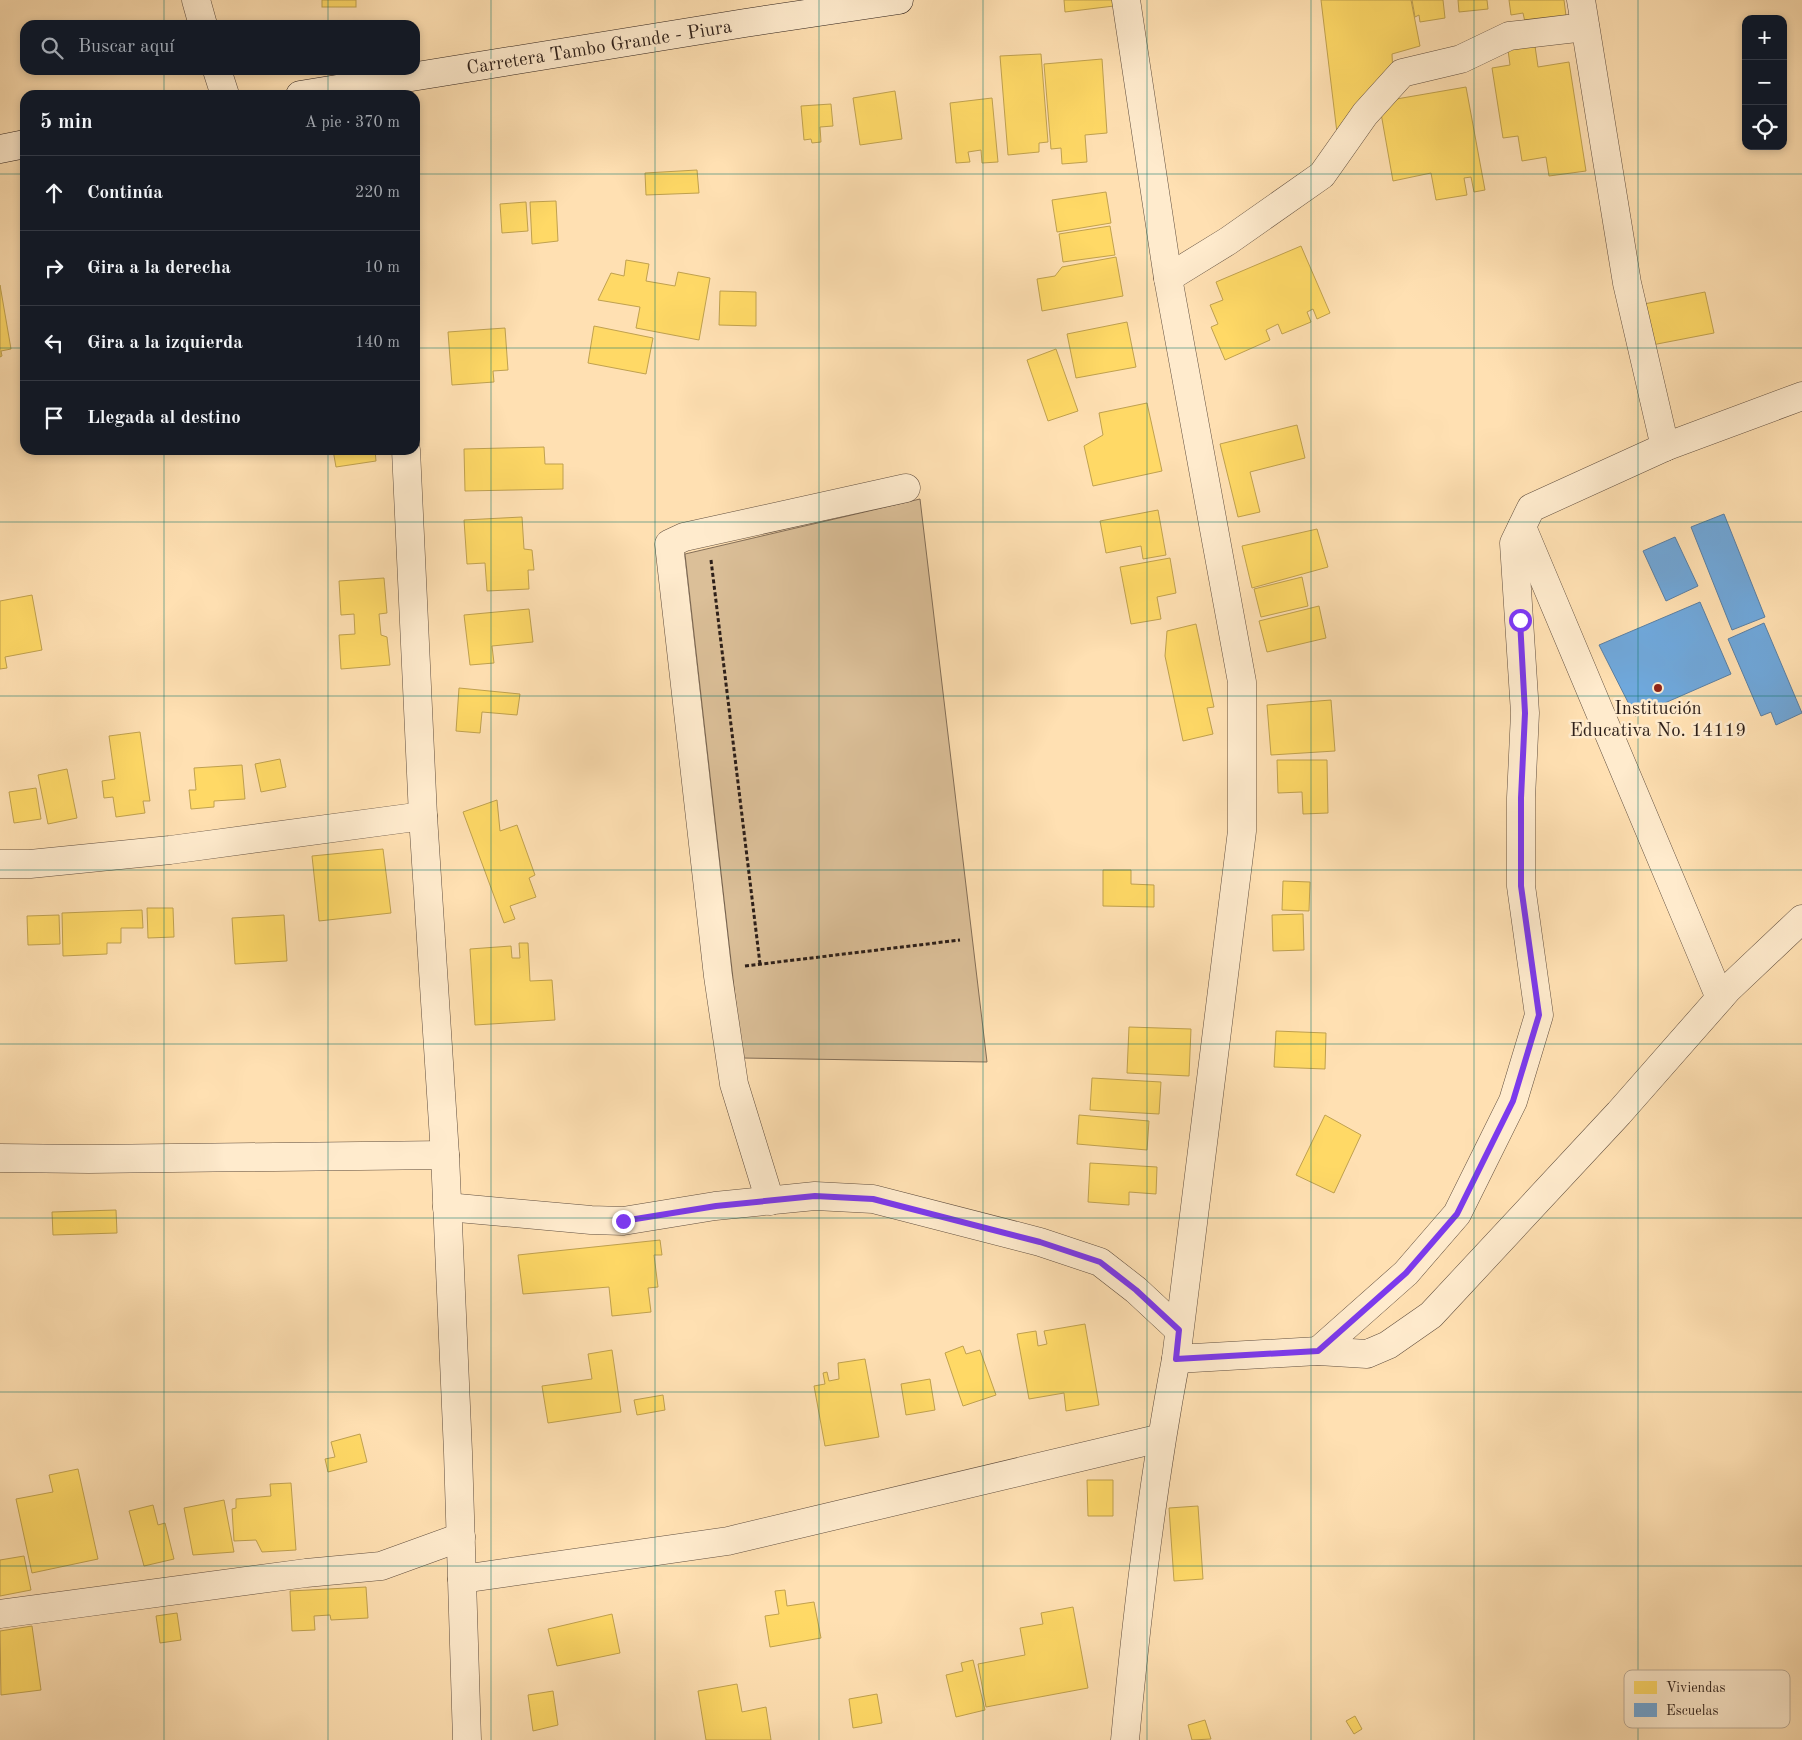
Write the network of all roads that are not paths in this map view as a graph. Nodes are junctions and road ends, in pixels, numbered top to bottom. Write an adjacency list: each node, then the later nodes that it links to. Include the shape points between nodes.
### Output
1 (196, 0): 5 (street)
2 (899, 0): 9 (street, Carretera Tambo Grande - Piura)
3 (1126, 0): 12 (street)
4 (1581, 0): 6 (street)
5 (202, 20)
6 (1585, 27): 12 (street, via 1509,36 1462,59 1402,73 1365,114 1322,175); 14 (street, via 1627,283)
7 (219, 75): 8 (street)
8 (223, 90)
9 (364, 90)
10 (20, 145): 11 (street)
11 (0, 149)
12 (1168, 278): 26 (street, via 1242,682 1242,831)
13 (1802, 396): 14 (street)
14 (1665, 447): 17 (street, via 1531,508)
15 (406, 455): 18 (street)
16 (906, 488): 24 (street, via 684,537 669,544 717,969 734,1084)
17 (1522, 527): 21 (street); 27 (street, via 1514,544 1525,713 1521,886 1539,1015 1513,1101 1457,1214 1406,1273)
18 (423, 816): 19 (street, via 170,850); 22 (street)
19 (0, 864)
20 (1802, 919): 21 (street)
21 (1720, 998): 27 (street, via 1619,1113 1431,1315 1388,1345 1367,1354)
22 (445, 1155): 23 (street); 25 (street)
23 (0, 1158)
24 (770, 1201): 25 (street, via 623,1221); 26 (street, via 815,1196 873,1199 1040,1242 1100,1262)
25 (447, 1207): 30 (street)
26 (1179, 1330): 28 (street)
27 (1318, 1351): 28 (street)
28 (1176, 1359): 29 (street)
29 (1161, 1438): 31 (street, via 728,1541); 33 (street)
30 (461, 1537): 31 (street); 32 (street, via 381,1566 296,1574)
31 (462, 1579): 34 (street)
32 (0, 1614)
33 (1118, 1739)
34 (467, 1740)

